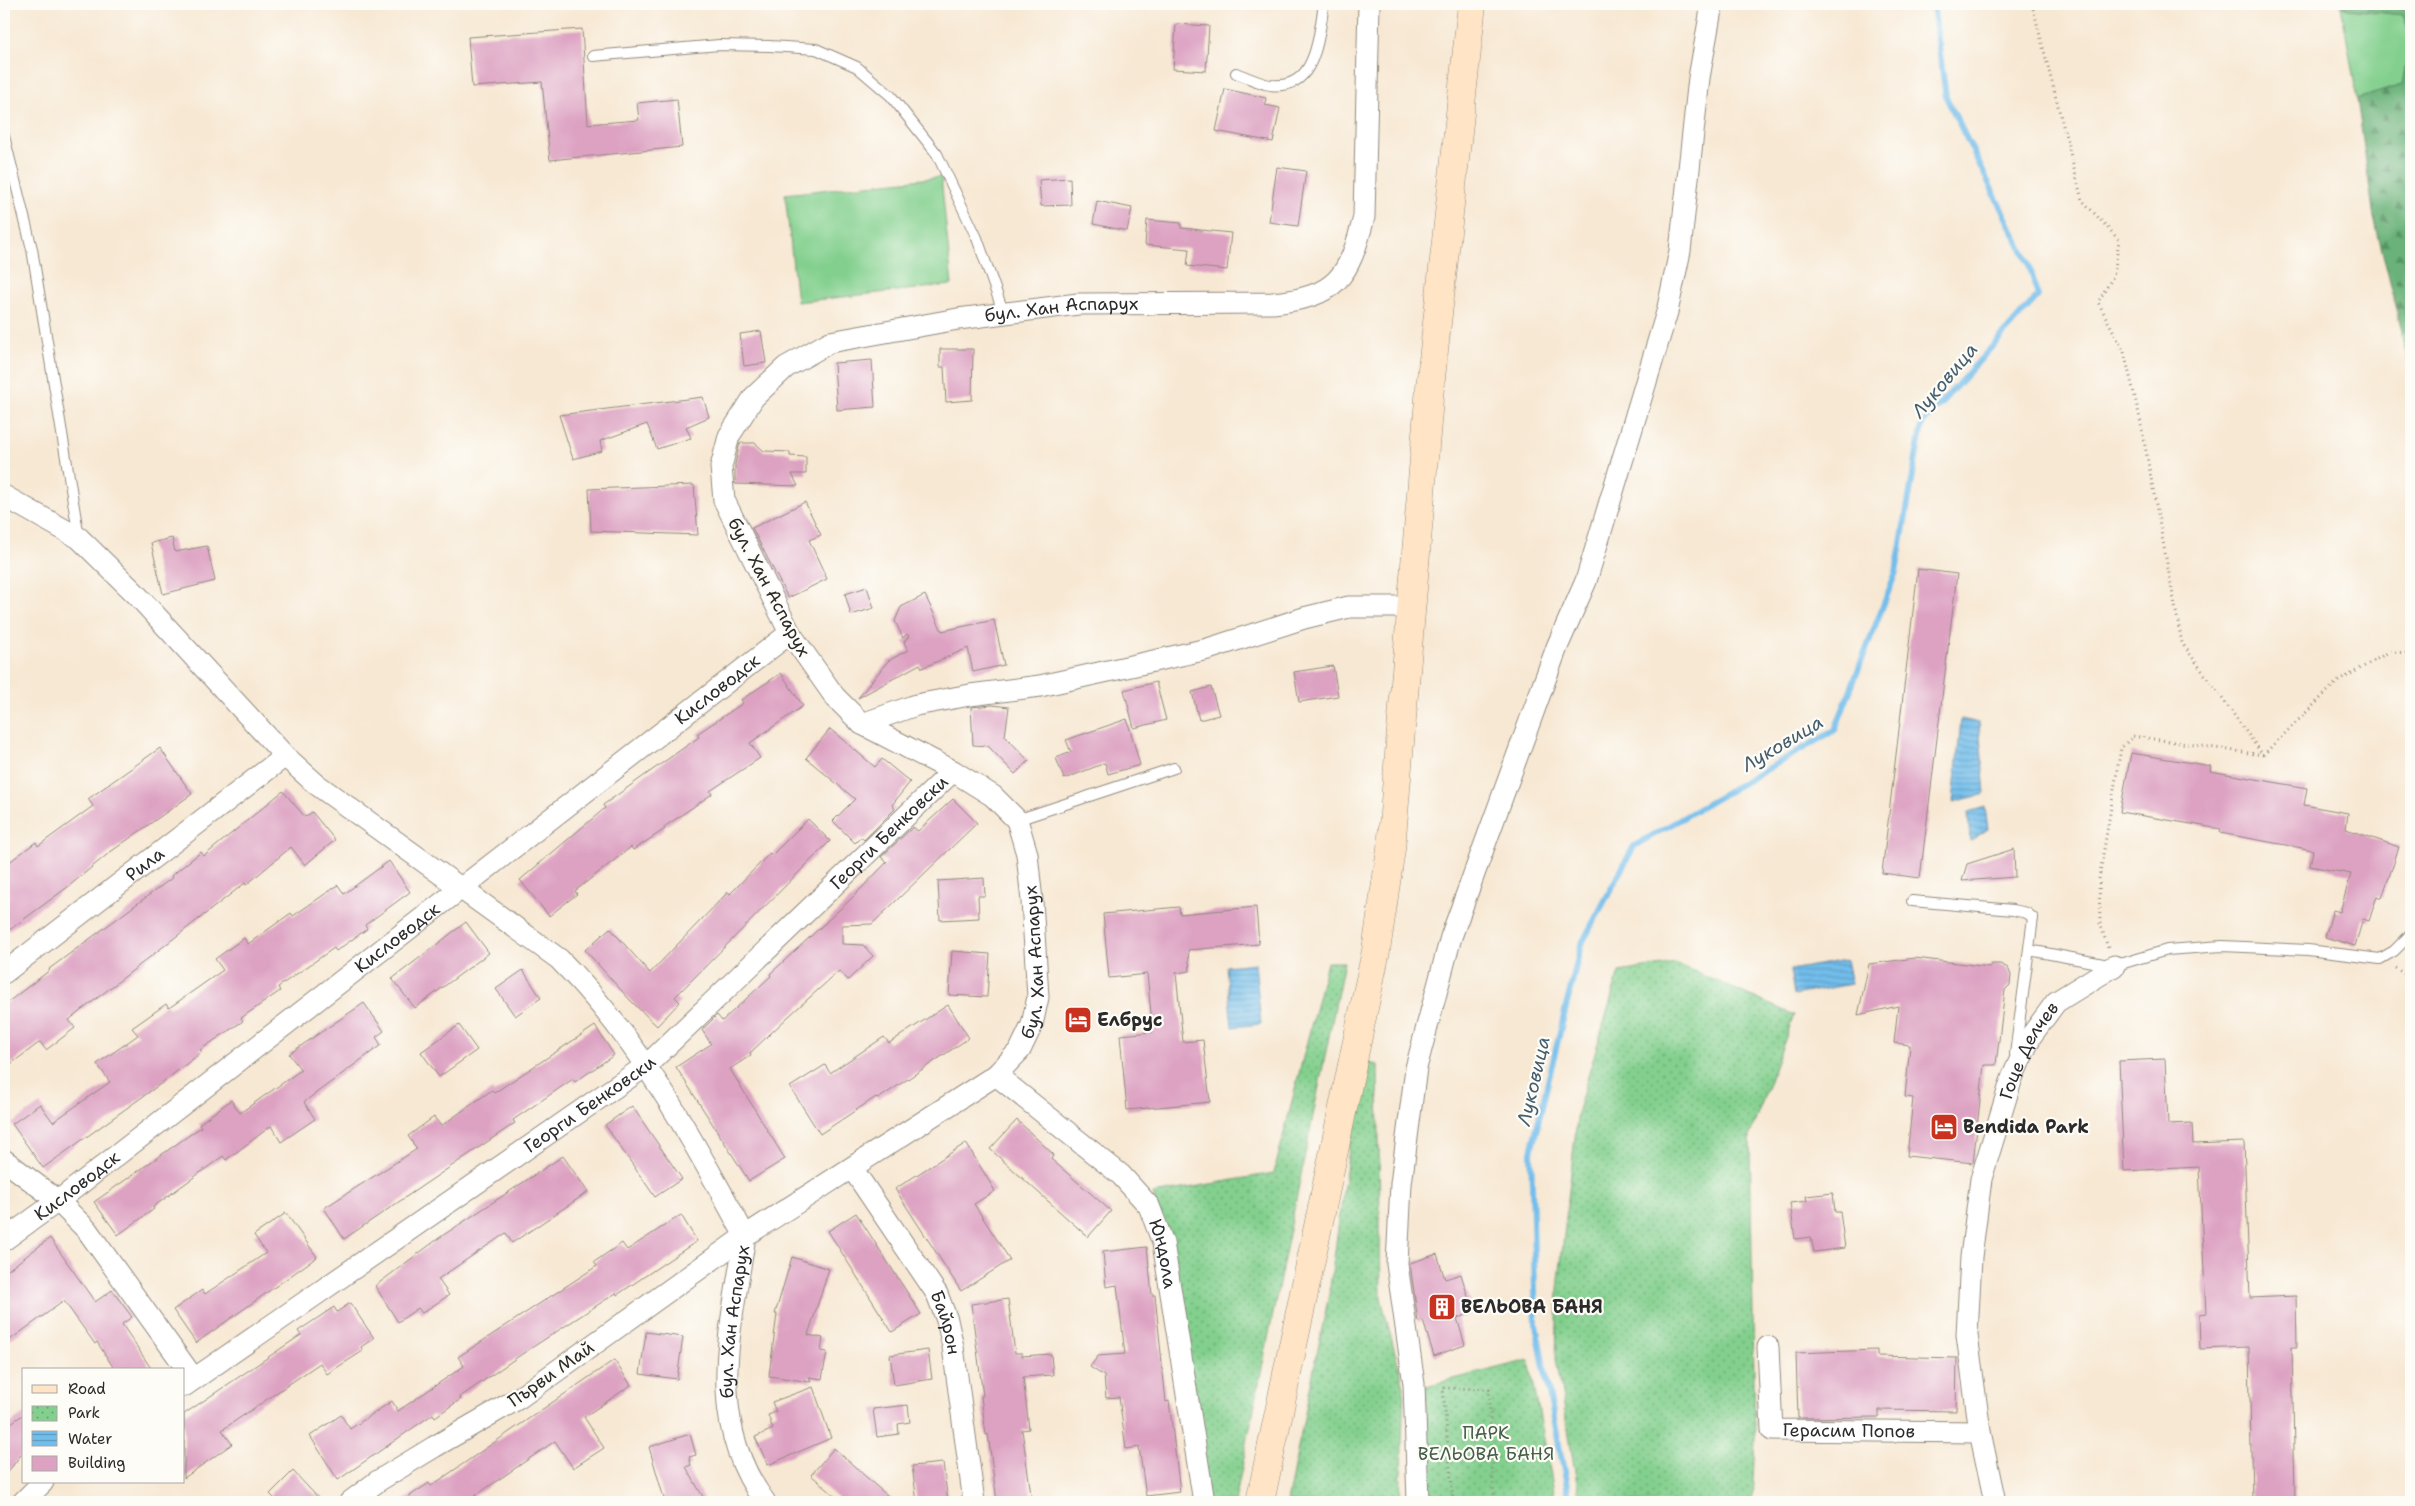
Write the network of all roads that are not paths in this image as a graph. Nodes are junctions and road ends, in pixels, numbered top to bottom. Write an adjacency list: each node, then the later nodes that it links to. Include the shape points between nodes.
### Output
1 (1324, 4): 6 (lane, via 1313,59 1303,77 1290,84 1267,84)
2 (1369, 4): 8 (street, бул. Хан Аспарух, via 1364,217 1356,249 1345,273 1325,291 1302,300 1273,303 1078,304)
3 (1472, 4): 11 (main road, via 1430,387)
4 (1712, 4): 43 (street, via 1698,78 1680,250 1667,312 1586,581 1554,656 1451,937 1416,1068 1401,1184 1397,1264 1414,1384)
5 (593, 56): 8 (lane, via 719,45 770,46 816,49 857,67 891,96 937,154 977,238)
6 (1236, 73)
7 (4, 136): 10 (lane, via 32,249)
8 (1004, 314): 12 (street, бул. Хан Аспарух, via 830,342 786,367 754,397 729,436 721,467 724,500)
9 (4, 496): 10 (street)
10 (79, 538): 14 (street, via 136,594)
11 (1411, 607): 13 (street, via 1349,607 1208,649 1049,684 916,705); 42 (main road, via 1391,849 1376,951)
12 (790, 632): 13 (street, бул. Хан Аспарух, via 835,697); 18 (street, Кисловодск)
13 (862, 724): 16 (street, бул. Хан Аспарух)
14 (285, 756): 18 (street, via 316,784); 23 (street, Рила)
15 (1174, 768): 17 (lane)
16 (953, 771): 17 (street, бул. Хан Аспарух, via 993,796); 24 (street, Георги Бенковски)
17 (1017, 820): 25 (street, бул. Хан Аспарух, via 1026,854 1032,901 1038,997 1032,1024 1020,1050)
18 (460, 890): 24 (street, via 559,959 592,992); 29 (street, Кисловодск)
19 (1912, 901): 21 (lane, via 2028,913 2033,918)
20 (2411, 934): 22 (lane, Гоце Делчев, via 2394,951 2380,959 2300,949 2222,946 2167,950)
21 (2029, 950): 22 (lane); 26 (lane)
22 (2114, 966): 26 (street, Гоце Делчев, via 2056,1002 2031,1036)
23 (4, 973)
24 (647, 1065): 30 (street, via 697,1147); 34 (street, Георги Бенковски)
25 (996, 1075): 28 (street, бул. Хан Аспарух); 41 (street, Юндола, via 1121,1175 1150,1206 1164,1243)
26 (2012, 1078): 35 (street, Гоце Делчев, via 1981,1179 1971,1257 1967,1335)
27 (4, 1160): 29 (street)
28 (852, 1168): 30 (street, бул. Хан Аспарух); 40 (street, Байрон, via 937,1294 947,1320)
29 (58, 1201): 31 (street, Кисловодск); 33 (street, via 87,1230)
30 (745, 1236): 38 (street, Първи Май, via 519,1398 426,1452); 39 (street, бул. Хан Аспарух, via 727,1355 727,1402 735,1447 752,1484)
31 (4, 1240)
32 (1768, 1346): 35 (street, Герасим Попов, via 1772,1430)
33 (179, 1368)
34 (189, 1383)
35 (1980, 1432): 44 (street, Гоце Делчев)
36 (42, 1484): 37 (street)
37 (23, 1502)
38 (350, 1502)
39 (765, 1502)
40 (974, 1502)
41 (1204, 1502)
42 (1260, 1502)
43 (1418, 1502)
44 (1994, 1502)

